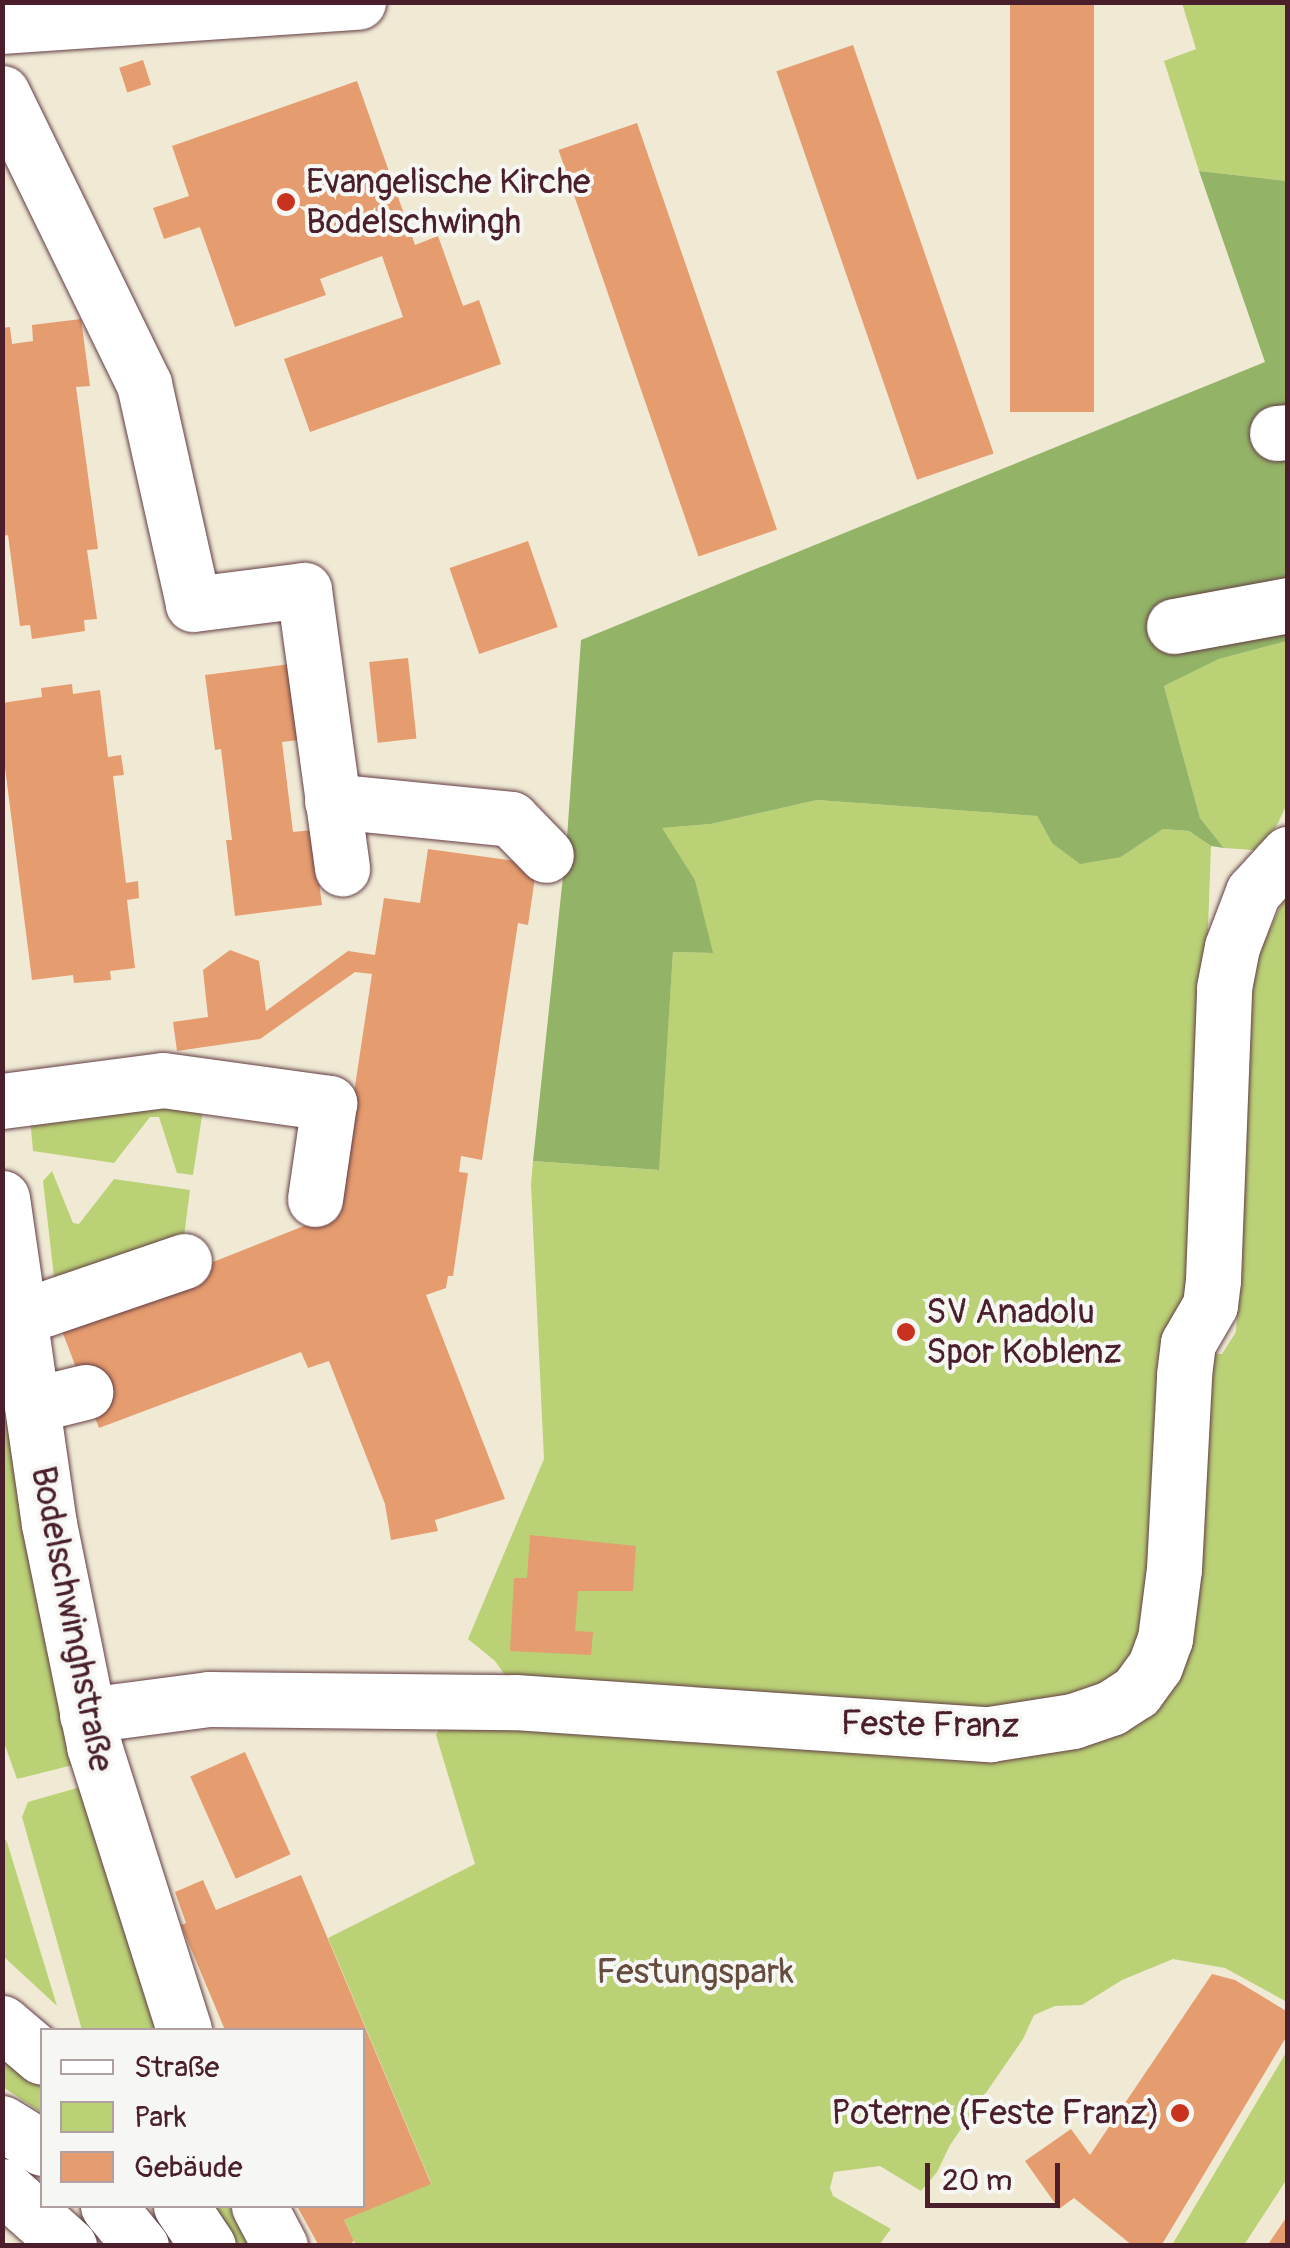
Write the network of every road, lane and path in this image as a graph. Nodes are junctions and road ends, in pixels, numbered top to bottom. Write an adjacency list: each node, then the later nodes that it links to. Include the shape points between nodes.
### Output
1 (358, 2): 2 (main road)
2 (162, 8): 3 (main road)
3 (2, 26)
4 (2, 93): 7 (main road, via 144,384 193,604 304,590)
5 (1288, 605): 6 (main road)
6 (1174, 626)
7 (332, 801): 9 (main road, via 511,819); 10 (main road)
8 (1288, 854): 15 (main road, Feste Franz, via 1253,892 1224,988 1219,1225)
9 (546, 855)
10 (342, 868)
11 (2, 1101): 13 (main road, via 163,1080 329,1103)
12 (2, 1198): 16 (main road, Bodelschwinghstraße)
13 (315, 1199)
14 (184, 1260): 16 (main road)
15 (1210, 1305): 17 (main road); 20 (main road, Feste Franz, via 1188,1343 1165,1638 1136,1692 1111,1708 1073,1722 990,1734 514,1702 353,1714 209,1699)
16 (18, 1312): 19 (main road, Bodelschwinghstraße)
17 (1210, 1375)
18 (86, 1392): 19 (main road)
19 (32, 1405): 20 (main road, Bodelschwinghstraße)
20 (96, 1752): 22 (main road, Bodelschwinghstraße)
21 (2, 2023): 23 (main road)
22 (183, 2028)
23 (40, 2056)
24 (2, 2122): 25 (main road)
25 (40, 2147)
26 (2, 2186): 30 (main road)
27 (110, 2208): 31 (main road)
28 (182, 2208): 32 (main road)
29 (260, 2208): 33 (main road)
30 (70, 2246)
31 (140, 2246)
32 (208, 2246)
33 (280, 2246)

